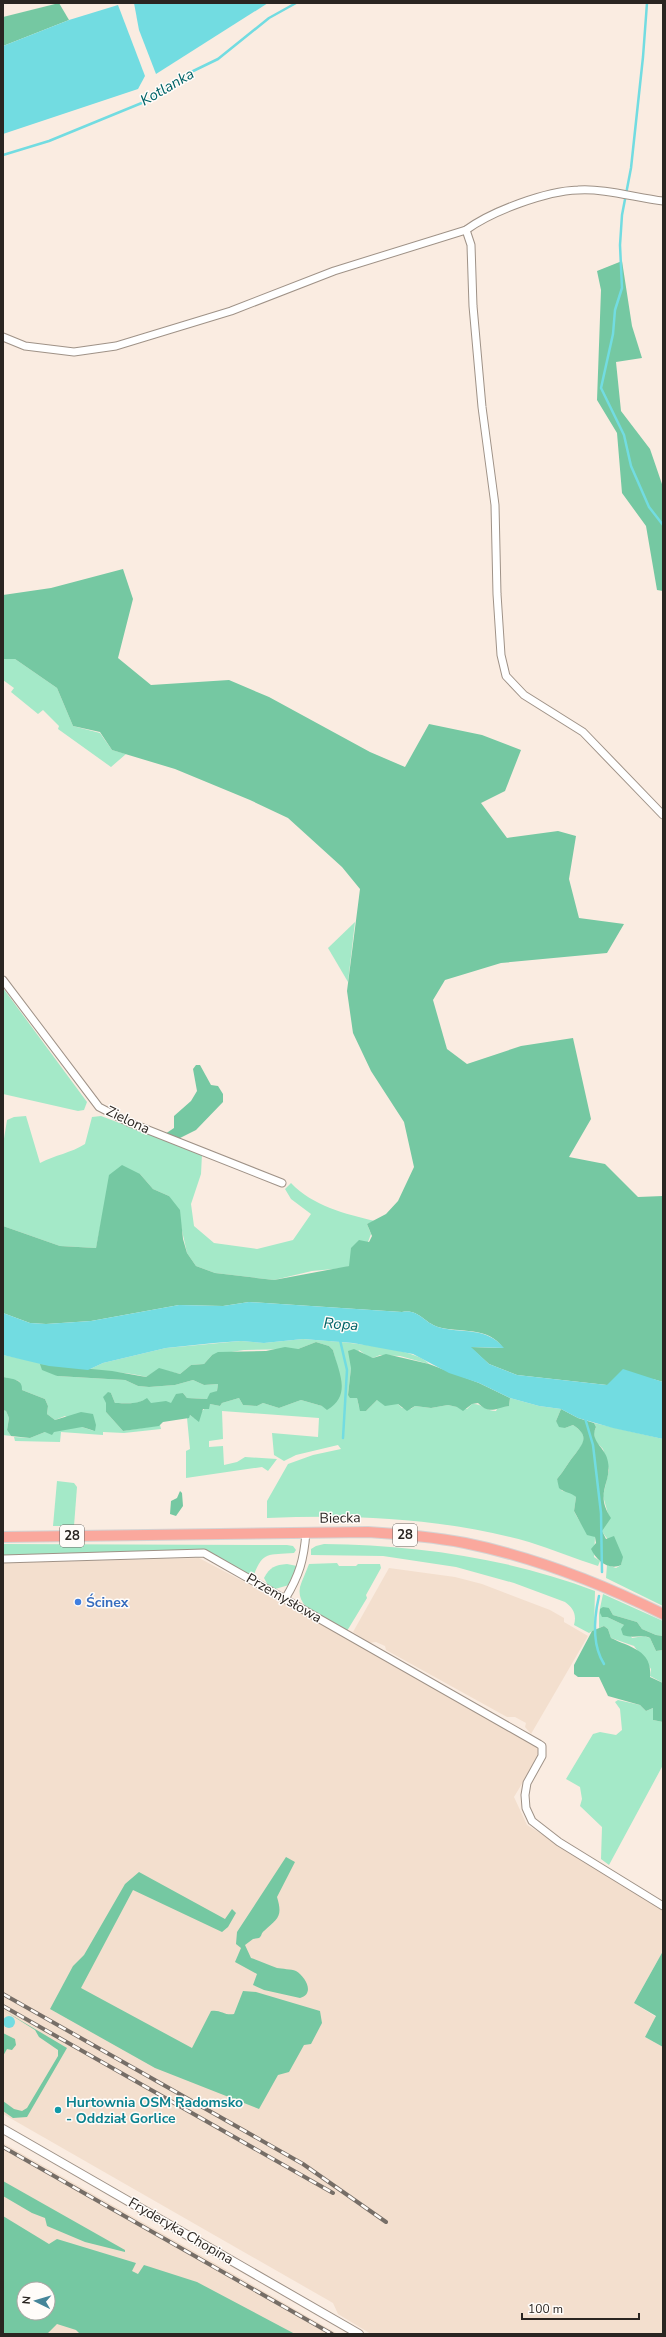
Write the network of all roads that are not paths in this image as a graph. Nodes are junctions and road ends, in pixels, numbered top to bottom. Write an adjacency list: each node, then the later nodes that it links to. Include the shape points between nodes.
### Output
1 (663, 201): 2 (street, via 578,190 534,199 478,221)
2 (466, 230): 3 (street, via 340,269 231,311 116,346 74,352 25,346); 4 (street, via 471,251 482,407 495,505 497,601 501,655 506,676 524,695 583,732)
3 (3, 337)
4 (663, 815)
5 (3, 980): 6 (street, Zielona, via 99,1107 128,1122)
6 (282, 1183)
7 (306, 1532): 8 (main road, Biecka / 28); 10 (street, via 305,1552 298,1578); 11 (main road, Biecka / 28, via 412,1535 471,1544 554,1567 625,1595)
8 (3, 1537)
9 (3, 1560): 10 (street, Przemysłowa, via 204,1553)
10 (285, 1599): 12 (street, Przemysłowa, via 542,1746 542,1756 527,1783 525,1795 526,1808 532,1821 559,1842)
11 (663, 1614)
12 (663, 1906)
13 (3, 2129): 14 (street, Fryderyka Chopina)
14 (360, 2334)

